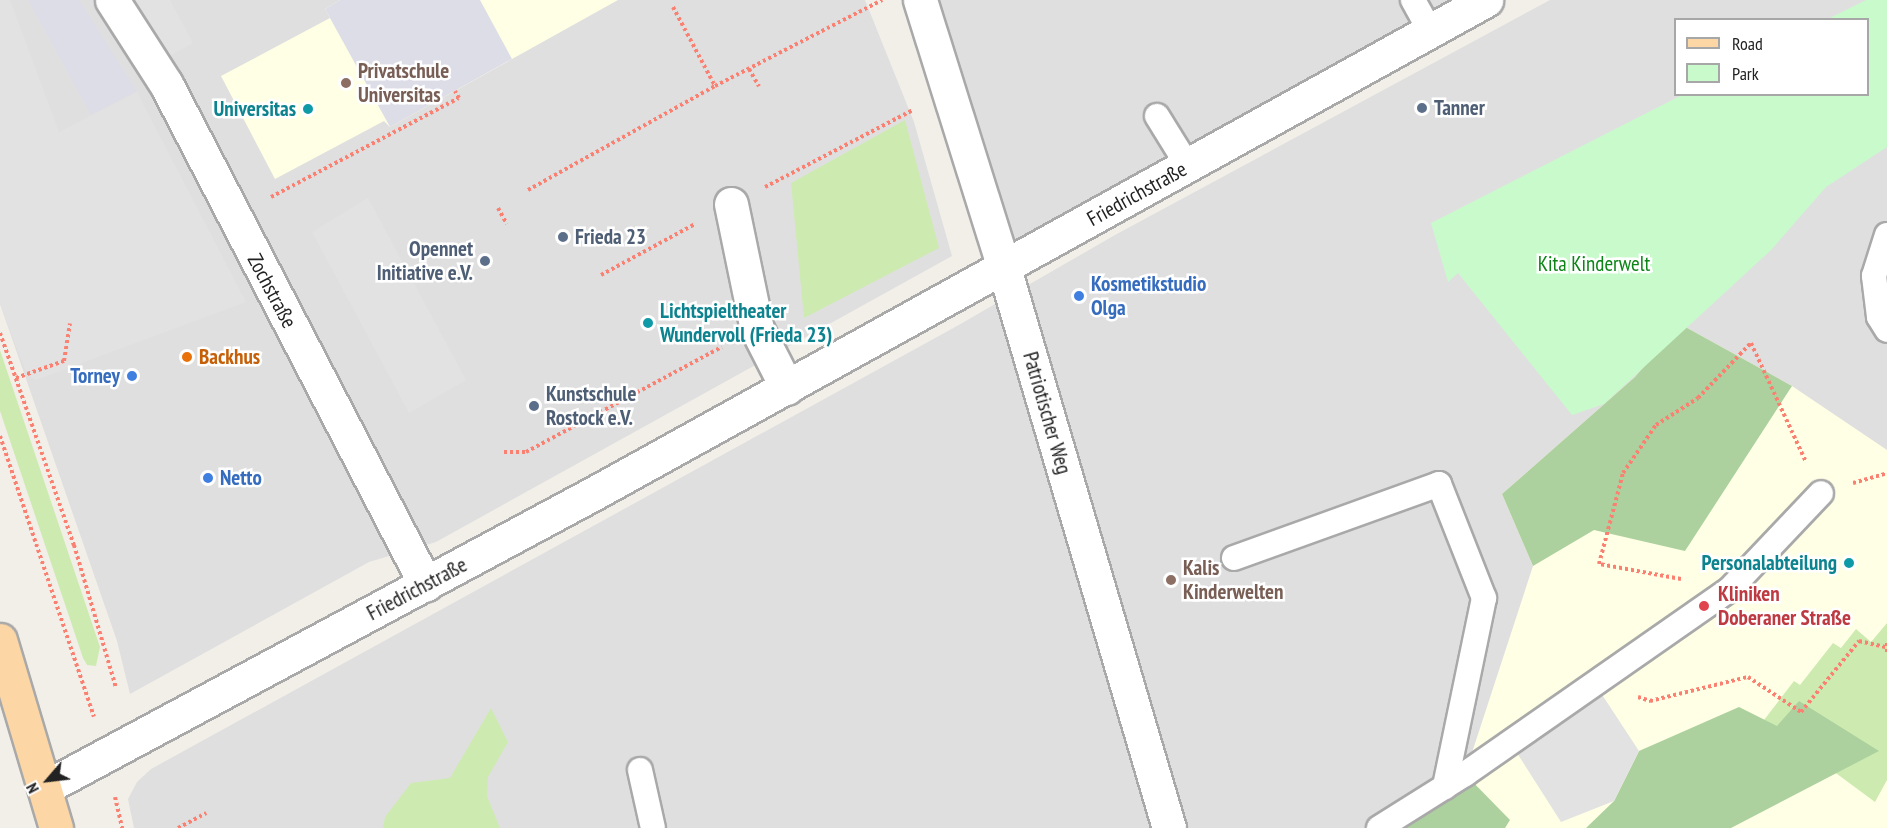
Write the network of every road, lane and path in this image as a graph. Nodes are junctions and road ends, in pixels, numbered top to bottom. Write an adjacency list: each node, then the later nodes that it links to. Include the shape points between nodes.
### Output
1 (112, 0): 33 (street, Zochstraße, via 166,84)
2 (883, 0): 8 (path)
3 (920, 0): 21 (street, Patriotischer Weg)
4 (1413, 0): 7 (lane)
5 (1486, 0): 7 (street, Friedrichstraße)
6 (673, 7): 9 (path)
7 (1430, 31): 14 (street, Friedrichstraße)
8 (749, 69): 9 (path); 10 (path)
9 (715, 86): 15 (path)
10 (759, 86)
11 (455, 91): 16 (path, via 459,98)
12 (917, 108): 17 (path)
13 (1157, 116): 14 (lane)
14 (1188, 166): 21 (street, Friedrichstraße)
15 (528, 190)
16 (268, 198)
17 (731, 204): 22 (path); 24 (street)
18 (498, 208): 19 (path)
19 (507, 224)
20 (1887, 235): 25 (lane, via 1874,276 1879,317)
21 (1004, 268): 28 (street, Friedrichstraße); 48 (street, Patriotischer Weg)
22 (601, 275)
23 (70, 323): 27 (path, via 64,360)
24 (757, 329): 28 (street); 30 (path, via 526,452)
25 (1887, 330)
26 (0, 333): 27 (path)
27 (16, 378): 39 (path, via 74,545)
28 (787, 388): 33 (street, Friedrichstraße)
29 (0, 436): 40 (path)
30 (504, 452)
31 (1821, 493): 34 (lane); 34 (path, via 1750,343 1698,398 1656,425 1623,473 1599,564)
32 (1234, 558): 43 (lane, via 1439,484 1484,598)
33 (426, 585): 42 (street, Friedrichstraße)
34 (1730, 588): 38 (lane)
35 (0, 640): 42 (main road)
36 (1886, 645): 37 (path); 38 (path, via 1858,641 1801,712 1748,677 1650,701)
37 (1887, 654)
38 (1595, 684): 43 (lane)
39 (116, 688)
40 (92, 710)
41 (640, 770): 47 (lane)
42 (46, 787): 45 (main road)
43 (1445, 787): 49 (lane)
44 (206, 813): 46 (path)
45 (56, 828)
46 (178, 828)
47 (653, 828)
48 (1169, 828)
49 (1379, 828)

